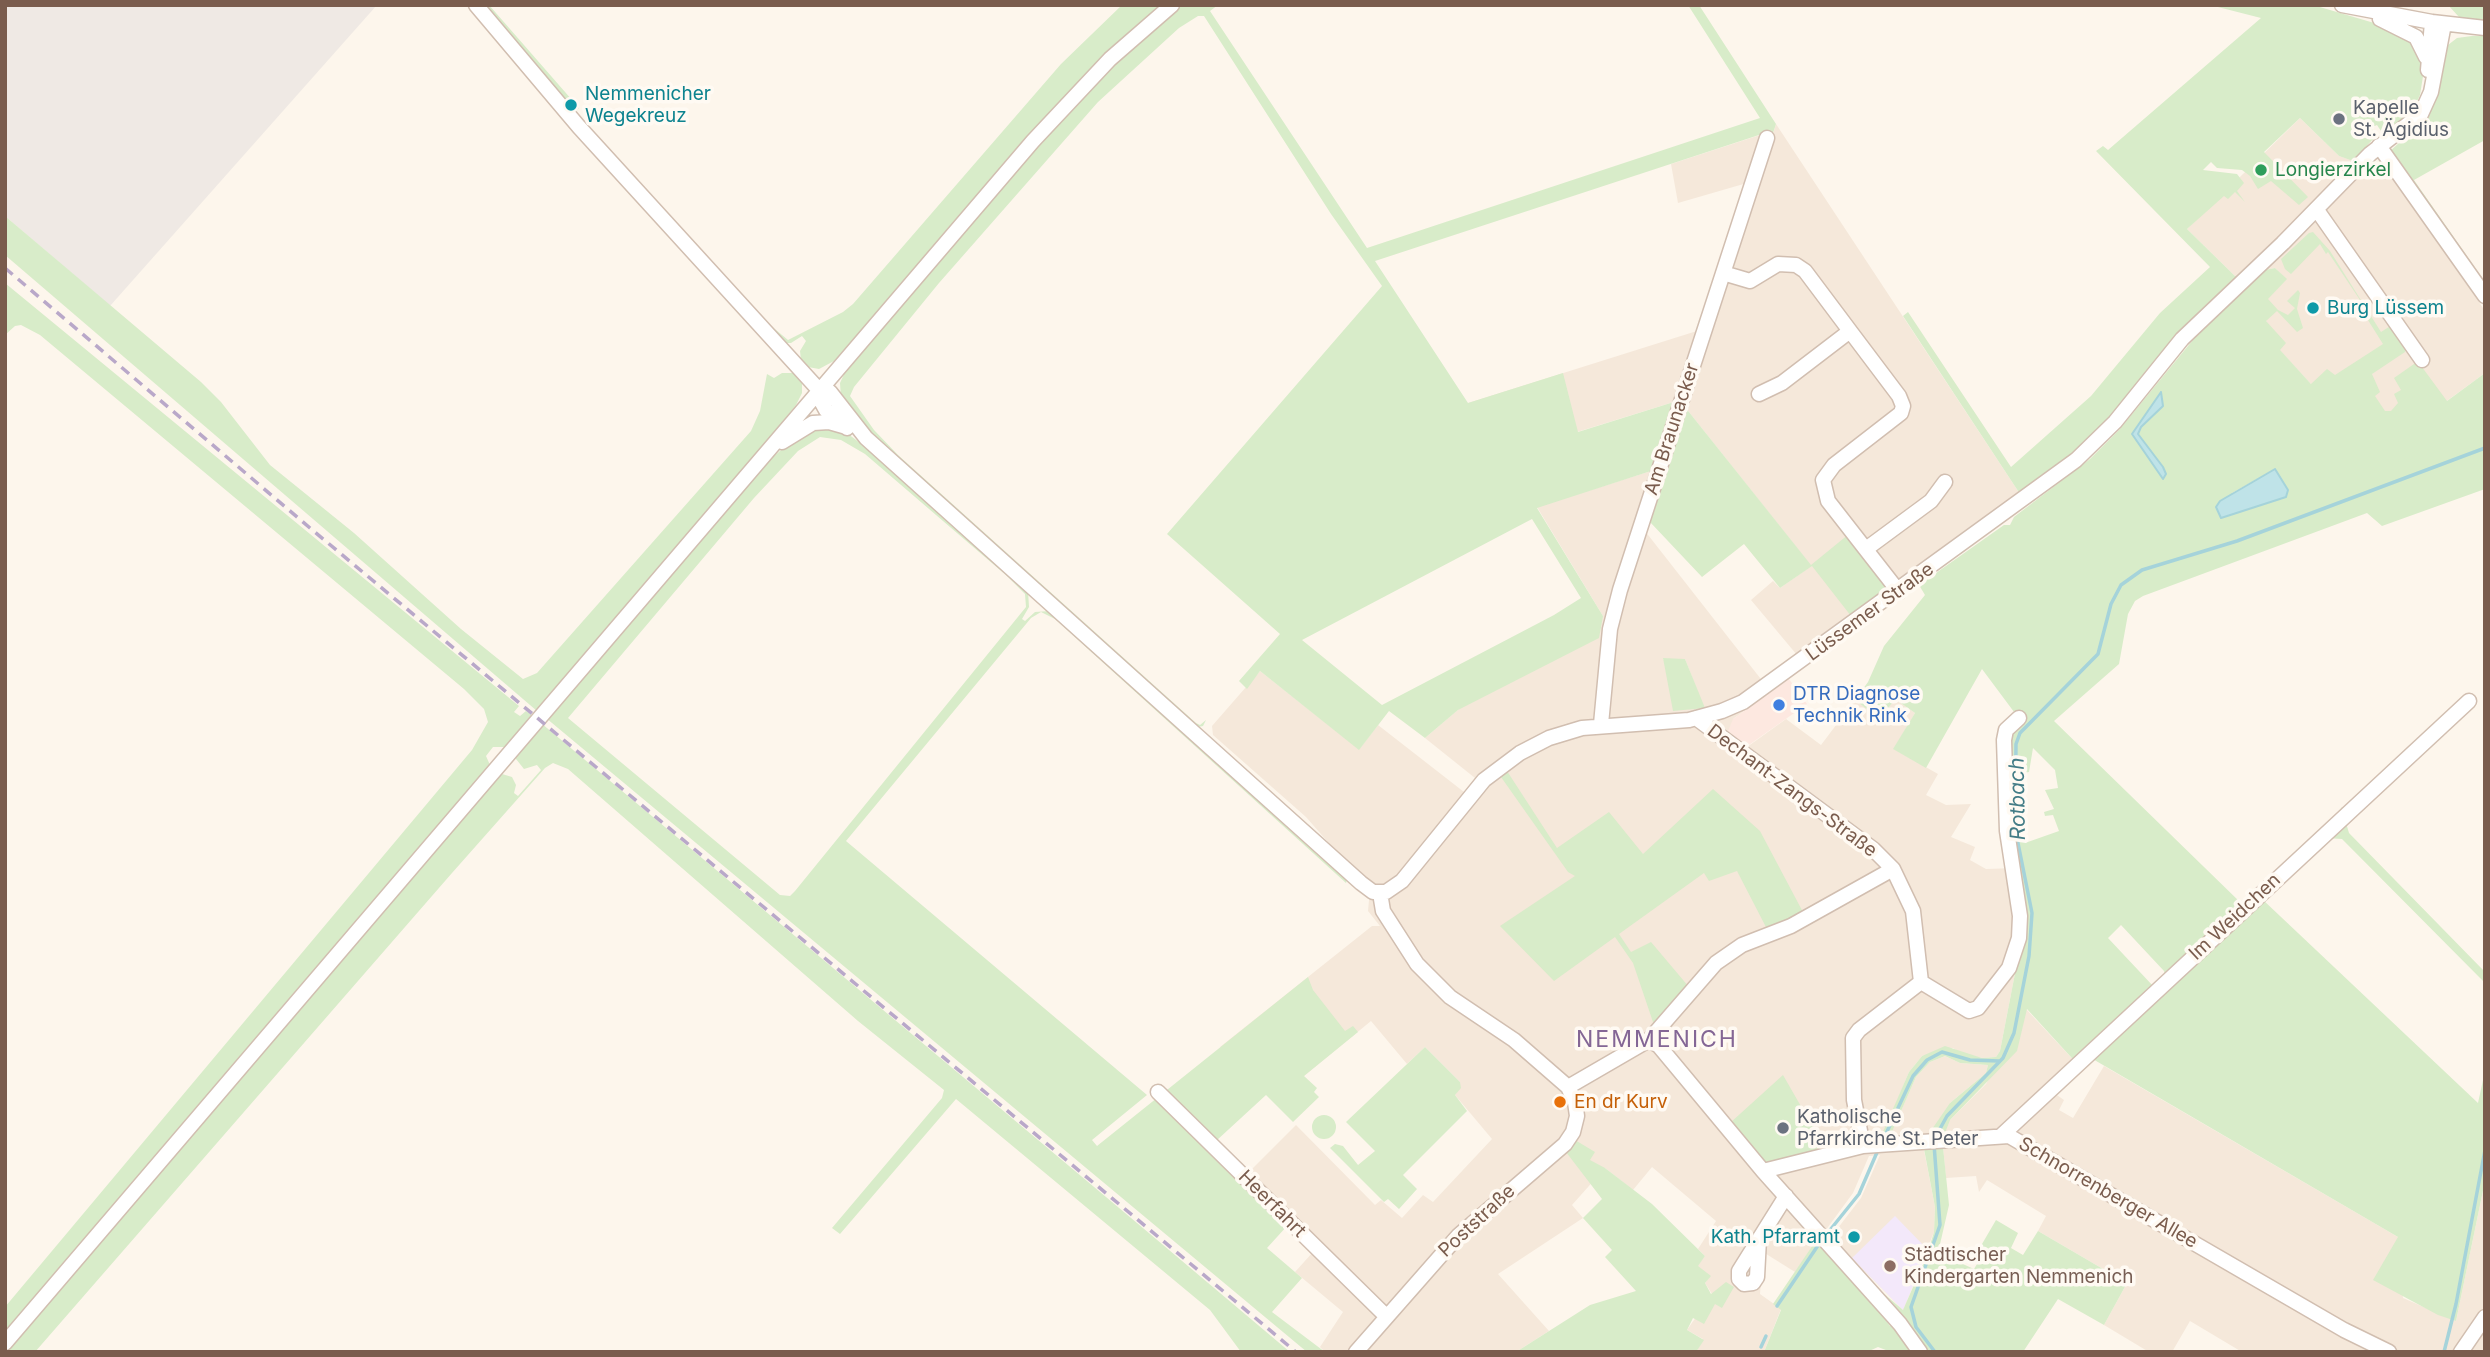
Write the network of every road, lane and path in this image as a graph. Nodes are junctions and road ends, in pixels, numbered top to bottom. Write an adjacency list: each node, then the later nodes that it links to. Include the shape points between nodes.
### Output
1 (476, 5): 16 (street, via 579,127)
2 (1172, 5): 16 (street, via 1071,99)
3 (2346, 6): 4 (street); 7 (street, via 2412,34 2423,47)
4 (2438, 23): 5 (street); 6 (street, Lüssemer Straße); 7 (street, Lüssemer Straße)
5 (2483, 28): 6 (street, via 2451,36)
6 (2439, 53): 8 (street, Lüssemer Straße, via 2426,107)
7 (2428, 67): 8 (street, Lüssemer Straße, via 2420,106)
8 (2407, 124): 10 (street, Lüssemer Straße)
9 (1767, 138): 12 (street, Am Braunacker)
10 (2379, 146): 11 (street, Lüssemer Straße); 13 (street)
11 (2317, 210): 15 (street); 23 (street, Lüssemer Straße, via 2182,339 2115,422 2082,454)
12 (1723, 274): 14 (street, via 1749,281 1778,264 1796,265); 27 (street, Am Braunacker, via 1620,590)
13 (2485, 296)
14 (1850, 331): 17 (street, via 1783,383); 22 (street, via 1903,406 1899,415 1834,465 1823,480 1828,501)
15 (2422, 360)
16 (819, 390): 18 (street, via 827,410); 19 (street, via 830,392); 20 (street)
17 (1759, 394)
18 (847, 428): 19 (street); 20 (street, via 829,422 809,425)
19 (866, 438): 29 (street, via 1361,884)
20 (759, 461): 41 (street)
21 (1945, 482): 22 (street, via 1931,501)
22 (1866, 549): 23 (street)
23 (1899, 592): 25 (street, Lüssemer Straße, via 1753,696)
24 (2469, 701): 34 (street, Im Weidchen)
25 (1696, 718): 27 (street, Lüssemer Straße); 28 (street, Dechant-Zangs-Straße, via 1873,849)
26 (2020, 718): 30 (street, via 2006,730 2004,740 2007,831 2020,916 2019,938 2009,968 1978,1008 1969,1011)
27 (1601, 724): 29 (street, Lüssemer Straße, via 1549,738 1500,767 1475,789 1396,887)
28 (1893, 869): 30 (street, Dechant-Zangs-Straße, via 1913,911); 31 (street, via 1716,963)
29 (1380, 893): 32 (street, via 1383,911 1417,964 1450,997 1514,1040)
30 (1921, 982): 35 (street, via 1854,1035 1853,1087)
31 (1649, 1041): 32 (street); 36 (street, via 1662,1049)
32 (1568, 1087): 39 (street, Poststraße, via 1577,1111 1568,1141 1458,1236)
33 (1158, 1092): 39 (street, Heerfahrt)
34 (2002, 1135): 35 (street, Schnorrenberger Allee); 44 (street, Schnorrenberger Allee)
35 (1875, 1145): 36 (street, Schnorrenberger Allee)
36 (1763, 1171): 37 (street)
37 (1786, 1196): 38 (street); 43 (street)
38 (1759, 1238)
39 (1386, 1316): 42 (street, Poststraße)
40 (2485, 1317): 45 (street)
41 (5, 1343)
42 (1356, 1352)
43 (1920, 1352)
44 (2389, 1352)
45 (2461, 1352)

